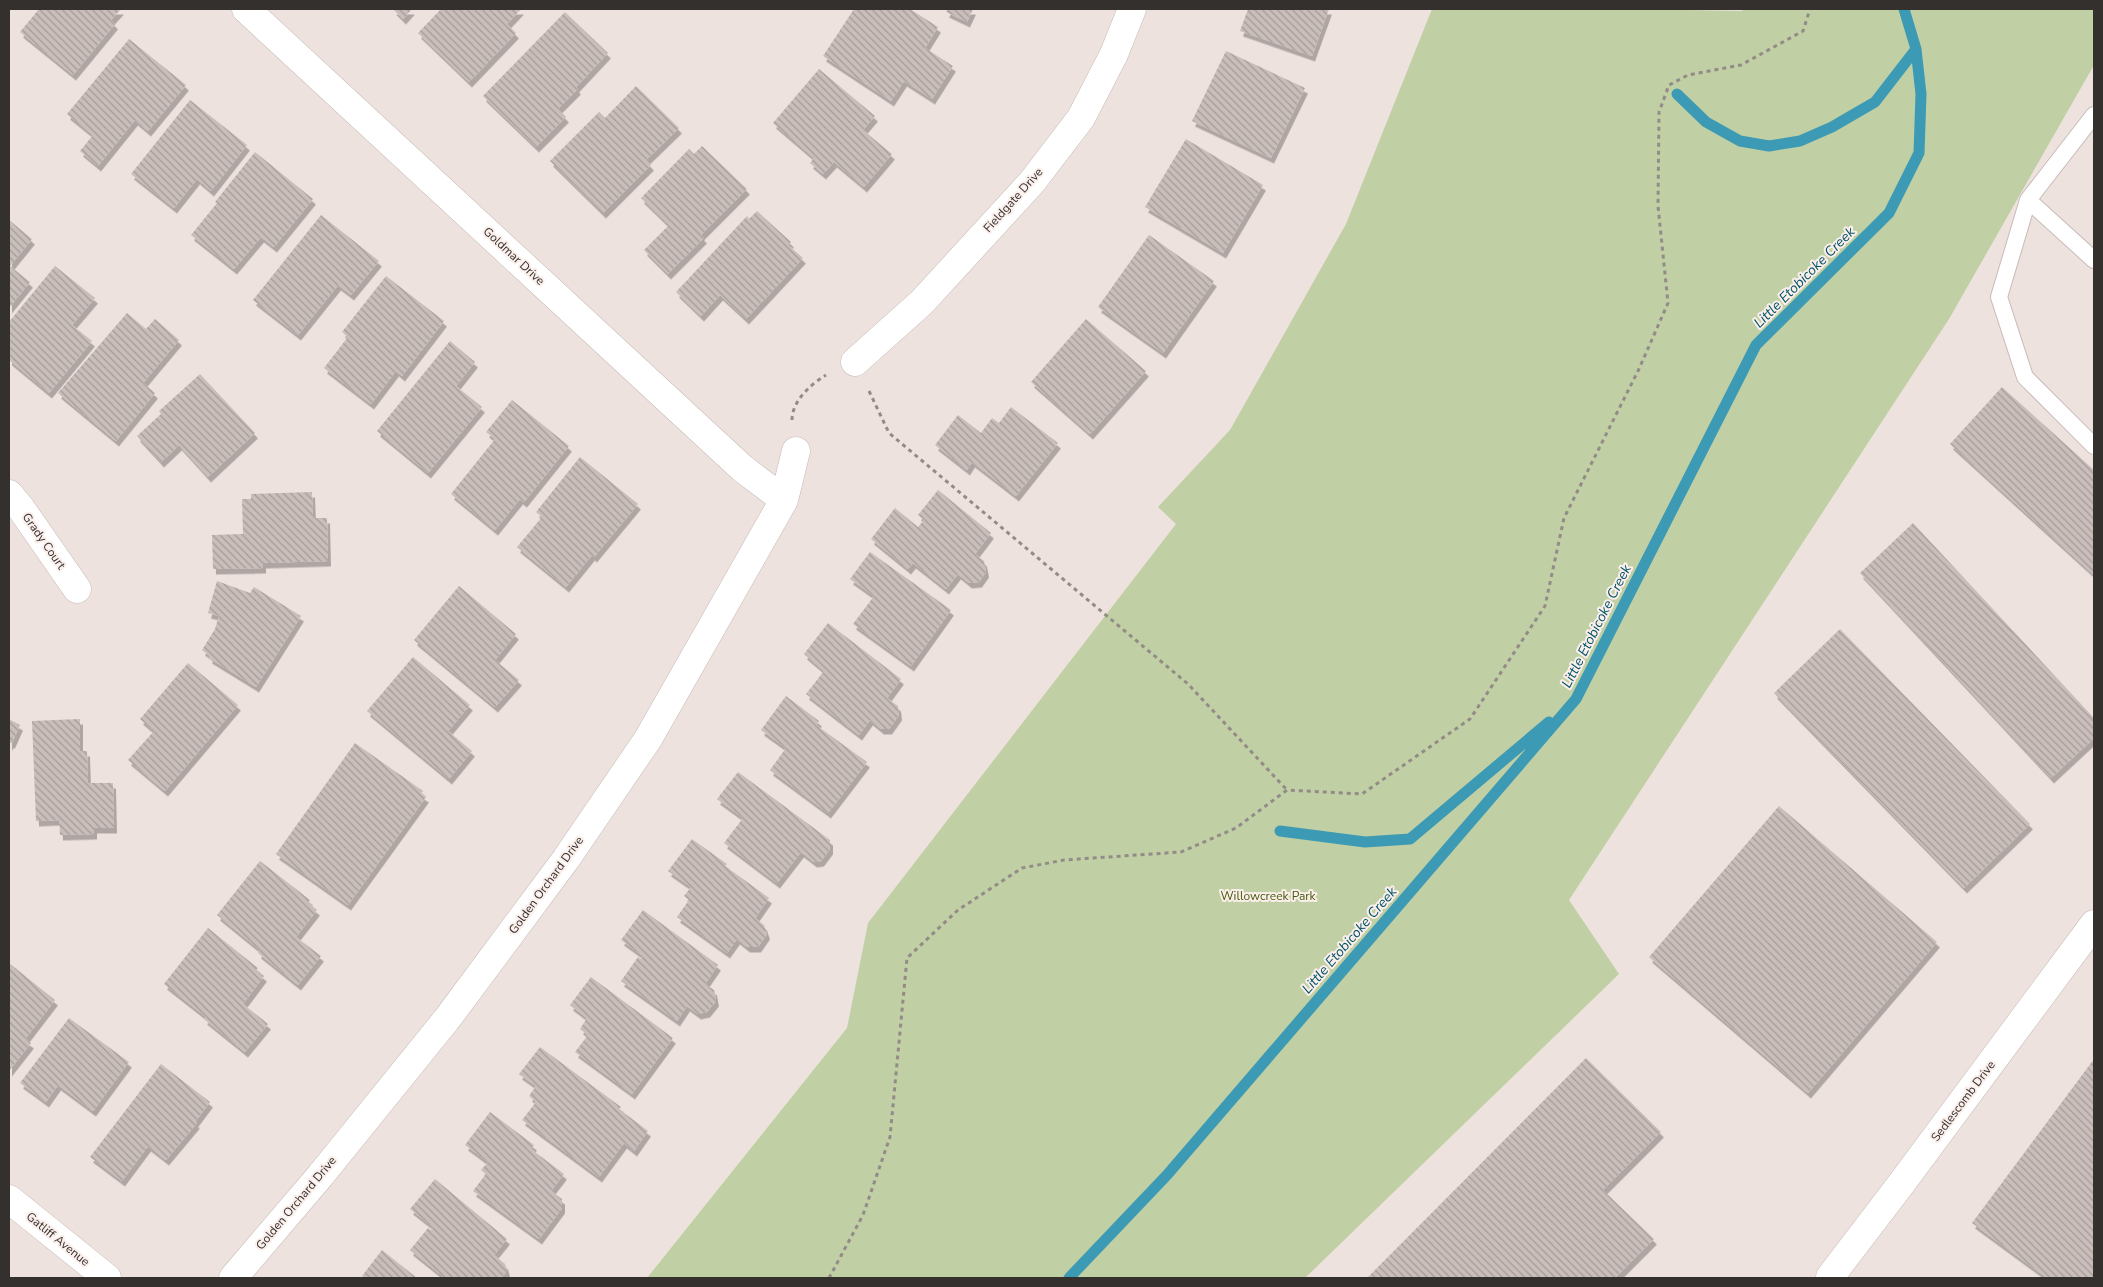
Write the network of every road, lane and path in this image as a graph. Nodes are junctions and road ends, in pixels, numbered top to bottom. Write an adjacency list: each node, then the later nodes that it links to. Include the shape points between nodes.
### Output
1 (246, 9): 11 (street, Goldmar Drive, via 742,468)
2 (1132, 9): 7 (street, Fieldgate Drive, via 1114,54 1080,118 1032,182 922,302)
3 (1810, 9): 13 (path, via 1803,31 1741,65 1688,75 1669,85 1659,112 1658,206 1668,303 1639,369 1564,518 1545,606 1470,719 1362,794)
4 (2094, 115): 5 (lane)
5 (2028, 200): 6 (lane); 8 (lane, via 1999,297 2025,377)
6 (2094, 260)
7 (855, 362): 9 (path, via 818,380 792,411); 13 (path, via 889,433 1188,684)
8 (2094, 446)
9 (796, 451): 11 (street, Golden Orchard Drive)
10 (9, 494): 12 (street, Grady Court)
11 (784, 500): 18 (street, Golden Orchard Drive, via 648,739 566,859 447,1019)
12 (77, 588)
13 (1287, 790): 19 (path, via 1236,828 1181,852 1064,860 1022,868 958,910 907,958 890,1137 863,1215)
14 (2094, 924): 16 (street, Sedlescomb Drive)
15 (9, 1199): 17 (street, Gatliff Avenue)
16 (1830, 1277)
17 (108, 1278)
18 (233, 1278)
19 (830, 1278)

